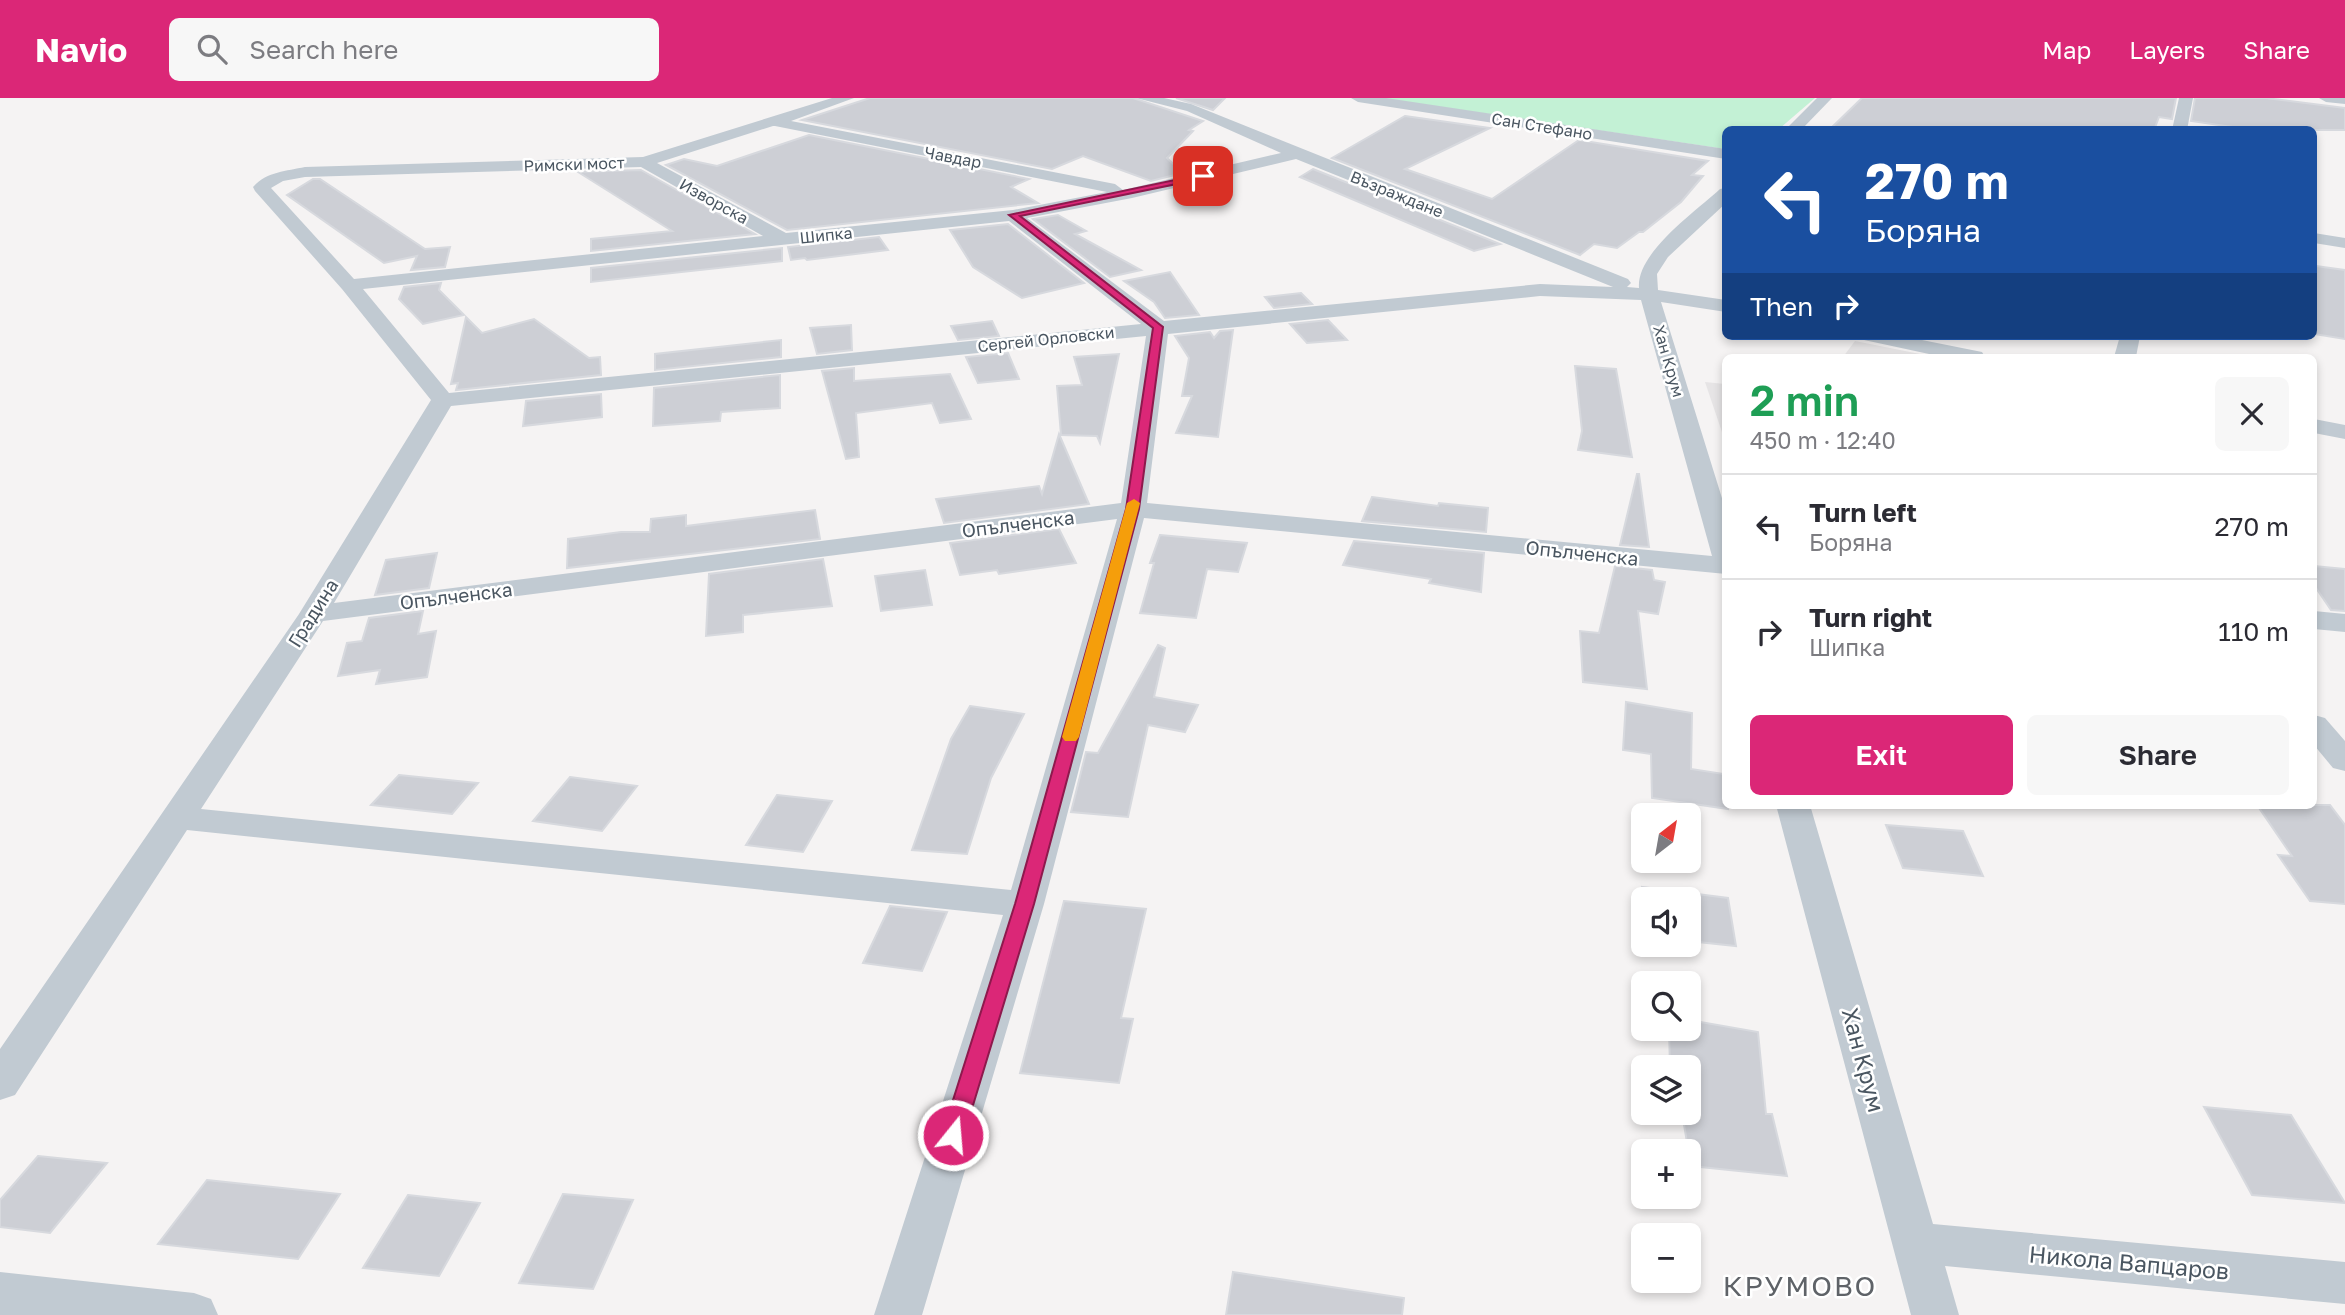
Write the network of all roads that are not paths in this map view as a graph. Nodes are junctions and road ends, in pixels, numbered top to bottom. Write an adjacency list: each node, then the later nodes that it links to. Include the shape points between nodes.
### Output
1 (847, 98): 10 (street, Римски мост)
2 (1143, 98): 9 (street, Възраждане)
3 (1358, 98): 13 (street, Сан Стефано)
4 (1825, 98): 11 (street)
5 (2186, 98): 12 (street)
6 (2326, 98): 7 (street)
7 (2345, 100)
8 (1211, 101): 9 (street)
9 (1191, 108): 14 (street, Възраждане)
10 (774, 122): 15 (street, Римски мост); 16 (street, Чавдар)
11 (1796, 126)
12 (2180, 126)
13 (1722, 153)
14 (1297, 154): 16 (street, Шипка); 23 (street, Възраждане)
15 (644, 162): 20 (street, Изворска); 22 (street, Римски мост, via 292,173 265,182 261,187)
16 (1132, 193): 18 (street, Шипка)
17 (1722, 197): 23 (street, Хан Крум, via 1661,253 1647,274)
18 (1013, 215): 20 (street, Шипка); 25 (street)
19 (2317, 238): 21 (street)
20 (784, 240): 22 (street, Шипка)
21 (2345, 243)
22 (349, 285): 28 (street)
23 (1649, 294): 24 (street); 25 (street, Сергей Орловски, via 1540,290); 32 (street, Хан Крум)
24 (1722, 305)
25 (1158, 327): 28 (street, Сергей Орловски); 31 (street)
26 (1891, 340): 27 (street)
27 (1959, 354)
28 (443, 400): 34 (street, Градина)
29 (2317, 426): 30 (street)
30 (2345, 432)
31 (1133, 509): 33 (street, Опълченска); 34 (street, Опълченска); 41 (street)
32 (1722, 542)
33 (1722, 566)
34 (313, 614): 40 (street, Градина)
35 (2317, 620): 36 (street)
36 (2345, 623)
37 (2317, 728): 38 (street)
38 (2345, 761)
39 (1794, 809): 43 (street, Хан Крум)
40 (178, 818): 41 (street); 42 (street, Градина)
41 (1025, 904): 47 (street)
42 (0, 1083)
43 (1913, 1243): 44 (street, Никола Вапцаров); 48 (street, Хан Крум)
44 (2345, 1283)
45 (0, 1294): 46 (street)
46 (194, 1315)
47 (898, 1315)
48 (1935, 1315)

